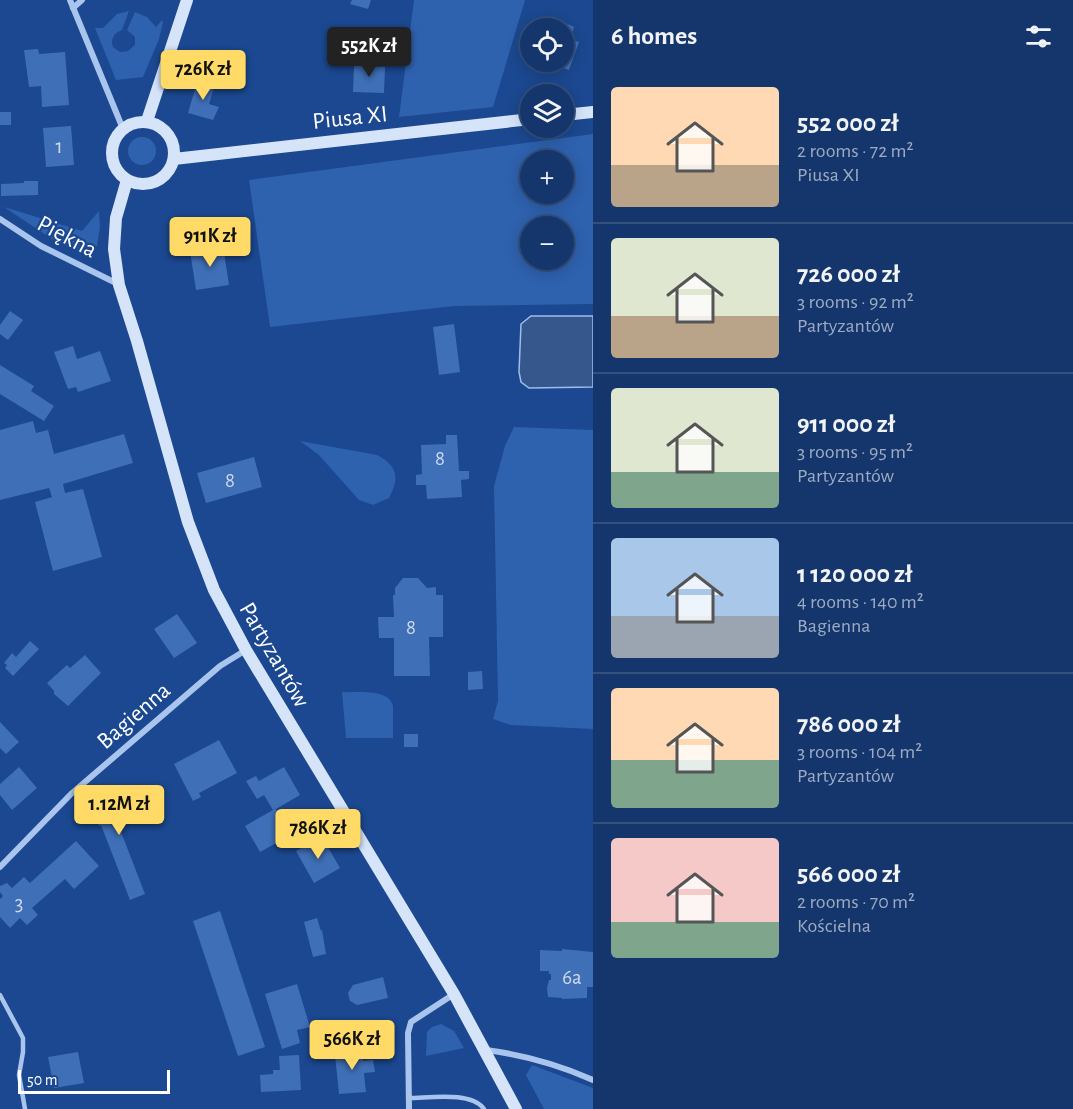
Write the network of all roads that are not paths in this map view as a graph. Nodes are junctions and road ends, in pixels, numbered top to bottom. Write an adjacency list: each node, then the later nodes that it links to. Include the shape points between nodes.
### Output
1 (70, 0): 4 (street)
2 (82, 0): 4 (street)
3 (187, 0): 8 (street)
4 (73, 8): 9 (street)
5 (593, 112): 6 (street)
6 (574, 114)
7 (520, 120): 10 (street, Piusa XI)
8 (147, 122): 9 (street); 10 (street, via 170,137)
9 (123, 129): 11 (street, via 114,141 112,154 114,164)
10 (174, 159): 11 (street, via 158,180 141,184)
11 (127, 180): 13 (street, Partyzantów, via 116,218 114,249)
12 (0, 219): 13 (street, Piękna, via 41,246)
13 (119, 285): 14 (street, Partyzantów, via 188,522 214,590)
14 (246, 650): 15 (street, Bagienna, via 220,666 71,794); 16 (street, Partyzantów)
15 (0, 867)
16 (454, 994): 18 (street, Partyzantów); 20 (street, via 411,1022)
17 (0, 995): 21 (lane, via 23,1038 19,1075)
18 (485, 1050): 19 (street, via 519,1054); 24 (street, Partyzantów)
19 (593, 1080)
20 (409, 1098): 22 (street); 23 (lane, via 469,1099)
21 (25, 1109)
22 (409, 1109)
23 (484, 1109)
24 (516, 1109)

